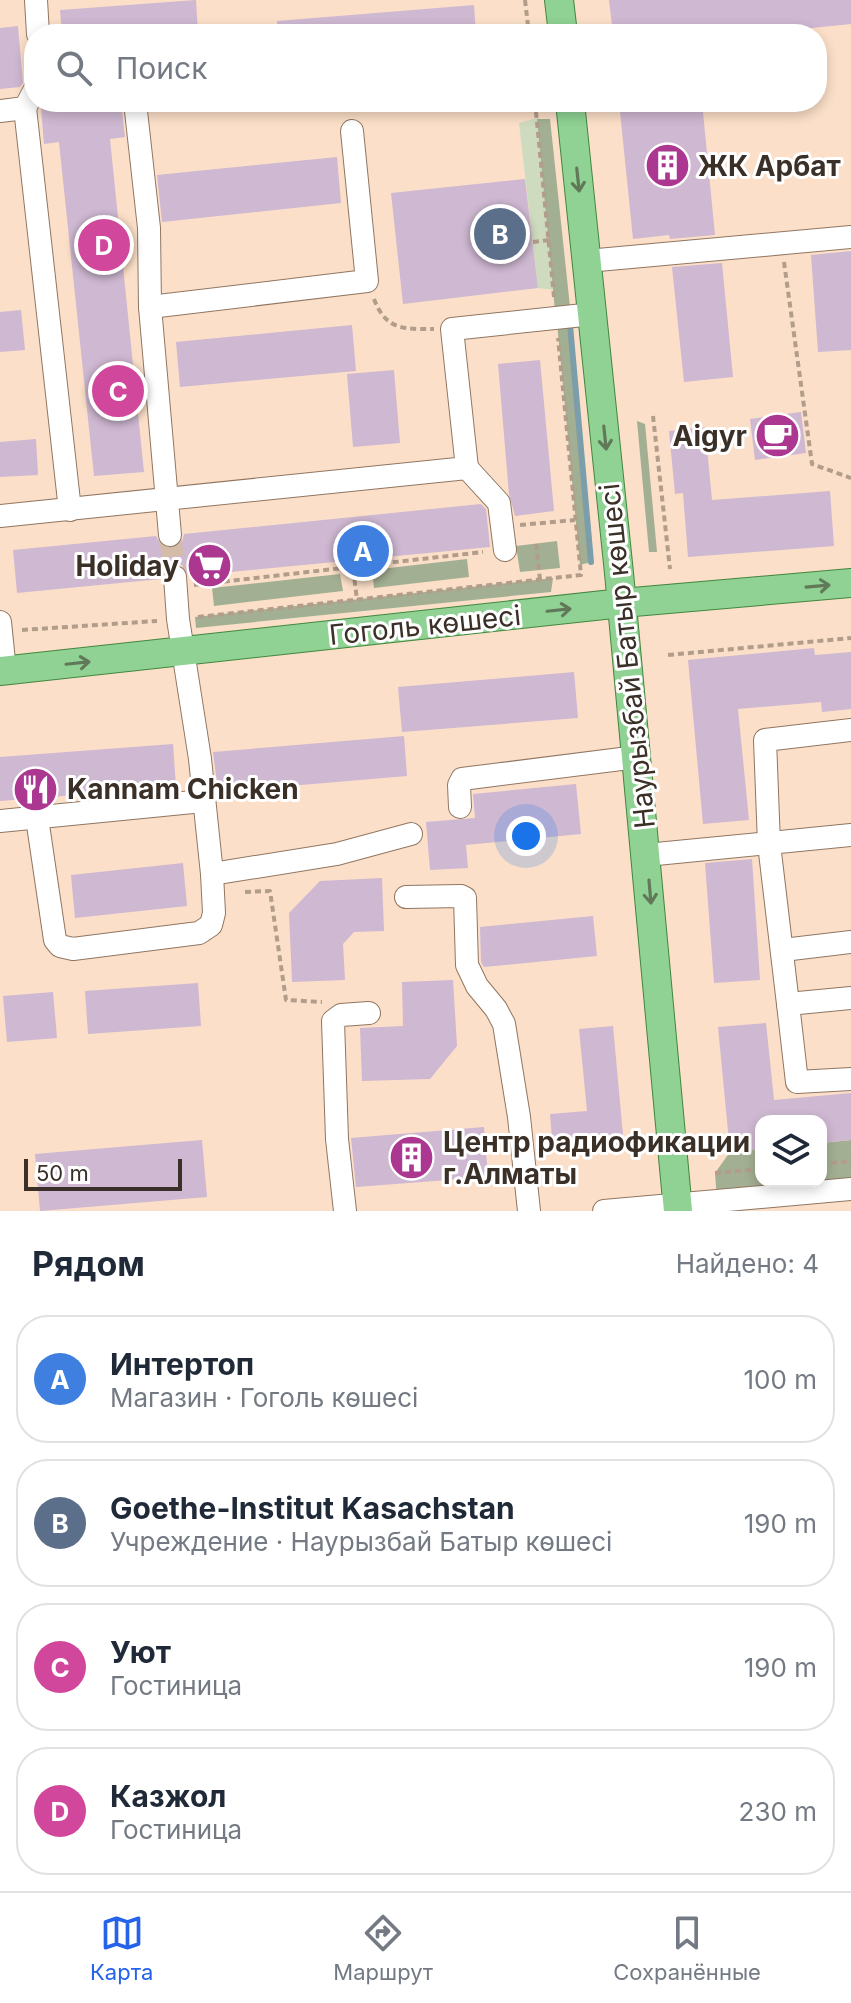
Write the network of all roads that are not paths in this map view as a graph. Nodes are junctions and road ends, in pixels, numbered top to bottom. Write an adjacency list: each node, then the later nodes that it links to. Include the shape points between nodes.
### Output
1 (36, 0): 3 (street)
2 (559, 0): 4 (main road)
3 (37, 24)
4 (562, 24)
5 (24, 101): 6 (street)
6 (0, 111)
7 (31, 112): 17 (street)
8 (136, 112): 13 (street, via 149,228)
9 (571, 112): 12 (main road, Наурызбай Батыр көшесі, one-way to 12)
10 (352, 131): 13 (street, via 367,281)
11 (851, 237): 12 (street)
12 (587, 261): 14 (main road, Наурызбай Батыр көшесі)
13 (150, 307): 16 (street)
14 (593, 314): 15 (street, via 452,329); 23 (main road, Наурызбай Батыр көшесі, one-way to 23)
15 (467, 468): 16 (street); 20 (street, via 499,503)
16 (168, 500): 17 (street); 19 (street)
17 (70, 510): 18 (street)
18 (0, 516)
19 (170, 535)
20 (505, 550)
21 (175, 577): 26 (street, via 189,614)
22 (851, 583): 23 (main road, Гоголь көшесі, one-way to 22)
23 (622, 603): 26 (main road, Гоголь көшесі, one-way to 23); 29 (main road, Наурызбай Батыр көшесі)
24 (0, 622): 25 (street)
25 (1, 631): 27 (street)
26 (185, 651): 27 (main road, Гоголь көшесі, one-way to 26); 30 (street)
27 (2, 671)
28 (851, 730): 36 (street, via 765,740)
29 (637, 757): 31 (street, via 462,779); 37 (main road, Наурызбай Батыр көшесі)
30 (203, 801): 32 (street); 38 (street)
31 (460, 807)
32 (37, 818): 33 (street); 38 (street, via 60,946 73,949 199,933 211,925)
33 (0, 821)
34 (411, 834): 38 (street)
35 (851, 835): 36 (street)
36 (769, 844): 37 (street); 41 (street)
37 (646, 855): 47 (main road, Наурызбай Батыр көшесі, one-way to 47)
38 (212, 884)
39 (406, 897): 49 (street, via 465,898 467,965 504,1024)
40 (851, 942): 41 (street)
41 (783, 950): 43 (street)
42 (851, 1001): 43 (street)
43 (788, 1004): 45 (street, via 797,1082)
44 (369, 1013): 48 (street, via 336,1016 333,1021)
45 (851, 1079)
46 (848, 1196): 47 (street)
47 (678, 1207): 50 (street)
48 (345, 1211)
49 (529, 1211)
50 (604, 1211)

